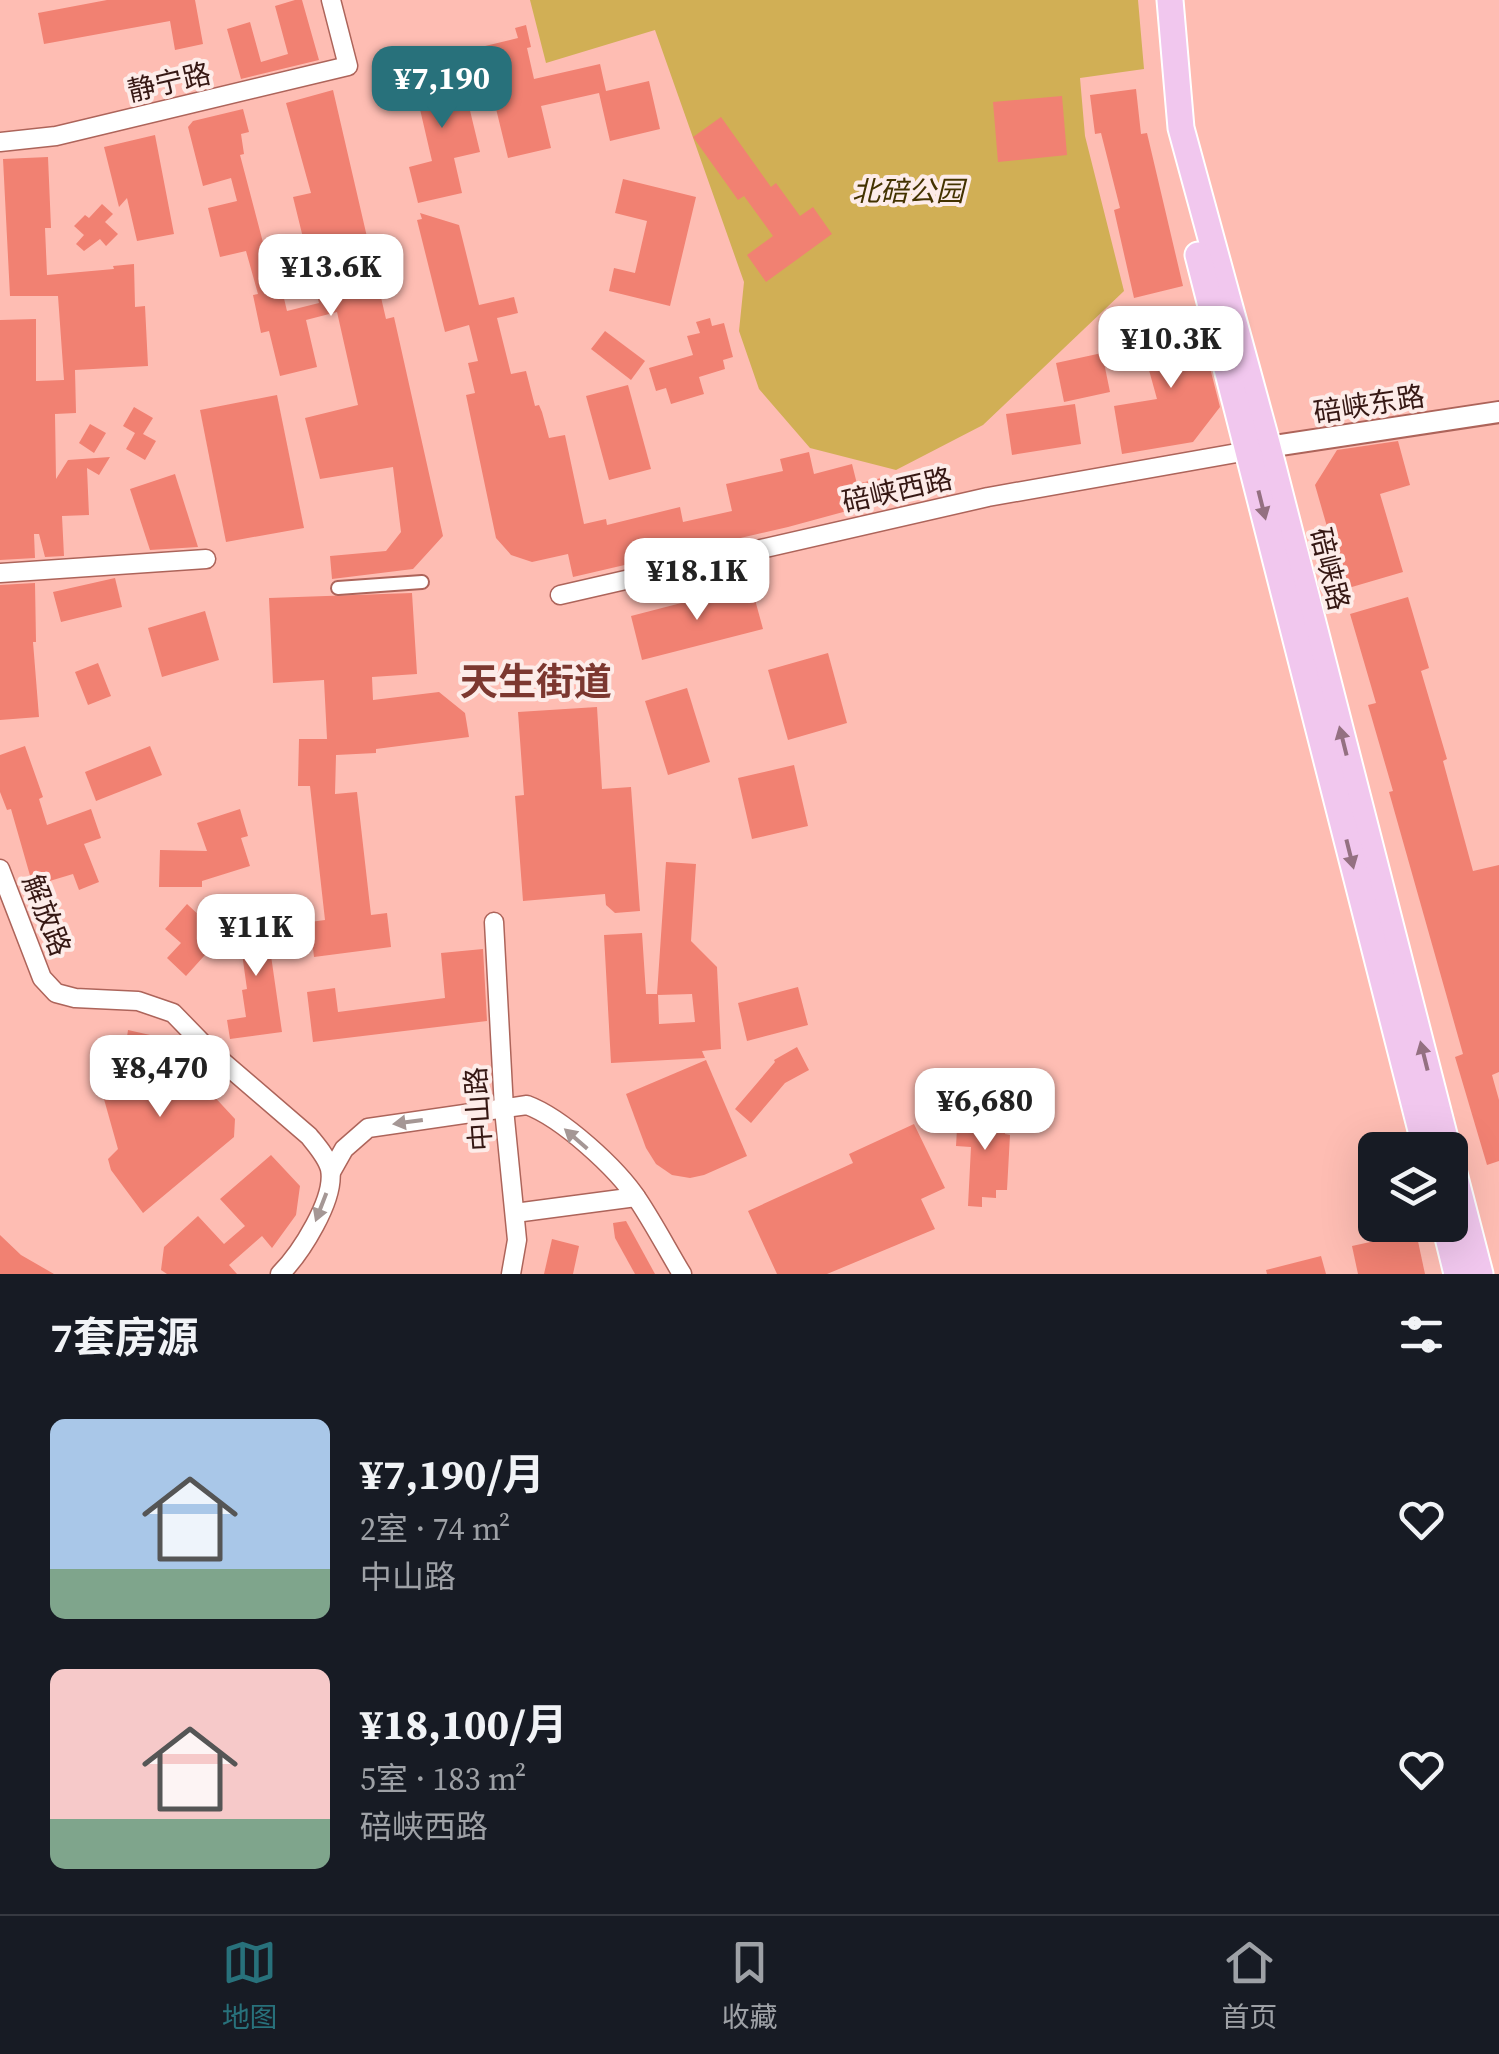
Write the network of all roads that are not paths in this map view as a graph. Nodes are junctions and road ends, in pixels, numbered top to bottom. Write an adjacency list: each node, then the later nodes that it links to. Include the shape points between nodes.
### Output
1 (332, 0): 4 (street, 静宁路, via 348,66 56,136)
2 (1152, 0): 6 (main road, 碚峡路, via 1168,136)
3 (1170, 0): 6 (main road, 碚峡路, via 1182,128)
4 (0, 142)
5 (1499, 412): 6 (street, 碚峡东路)
6 (1258, 449): 11 (street, 碚峡西路, via 988,497); 15 (main road, 碚峡路, one-way to 15); 16 (main road, 碚峡路, one-way to 6)
7 (206, 559): 8 (street)
8 (0, 572)
9 (422, 582): 10 (street)
10 (338, 588)
11 (560, 596)
12 (0, 869): 17 (street, 解放路, via 42,978 56,992 173,1013 309,1136)
13 (494, 930): 14 (street, 中山路)
14 (504, 1108): 17 (street, one-way to 17, via 368,1128); 18 (street, one-way to 14, via 546,1112 527,1105); 19 (street, 中山路)
15 (1422, 1132)
16 (1443, 1132)
17 (331, 1172): 22 (street, one-way to 22, via 311,1234)
18 (636, 1196): 19 (street); 24 (street)
19 (516, 1213): 23 (street, 中山路)
20 (1468, 1228): 26 (main road)
21 (1449, 1242): 25 (main road)
22 (280, 1274)
23 (511, 1274)
24 (682, 1274)
25 (1457, 1274)
26 (1480, 1274)

